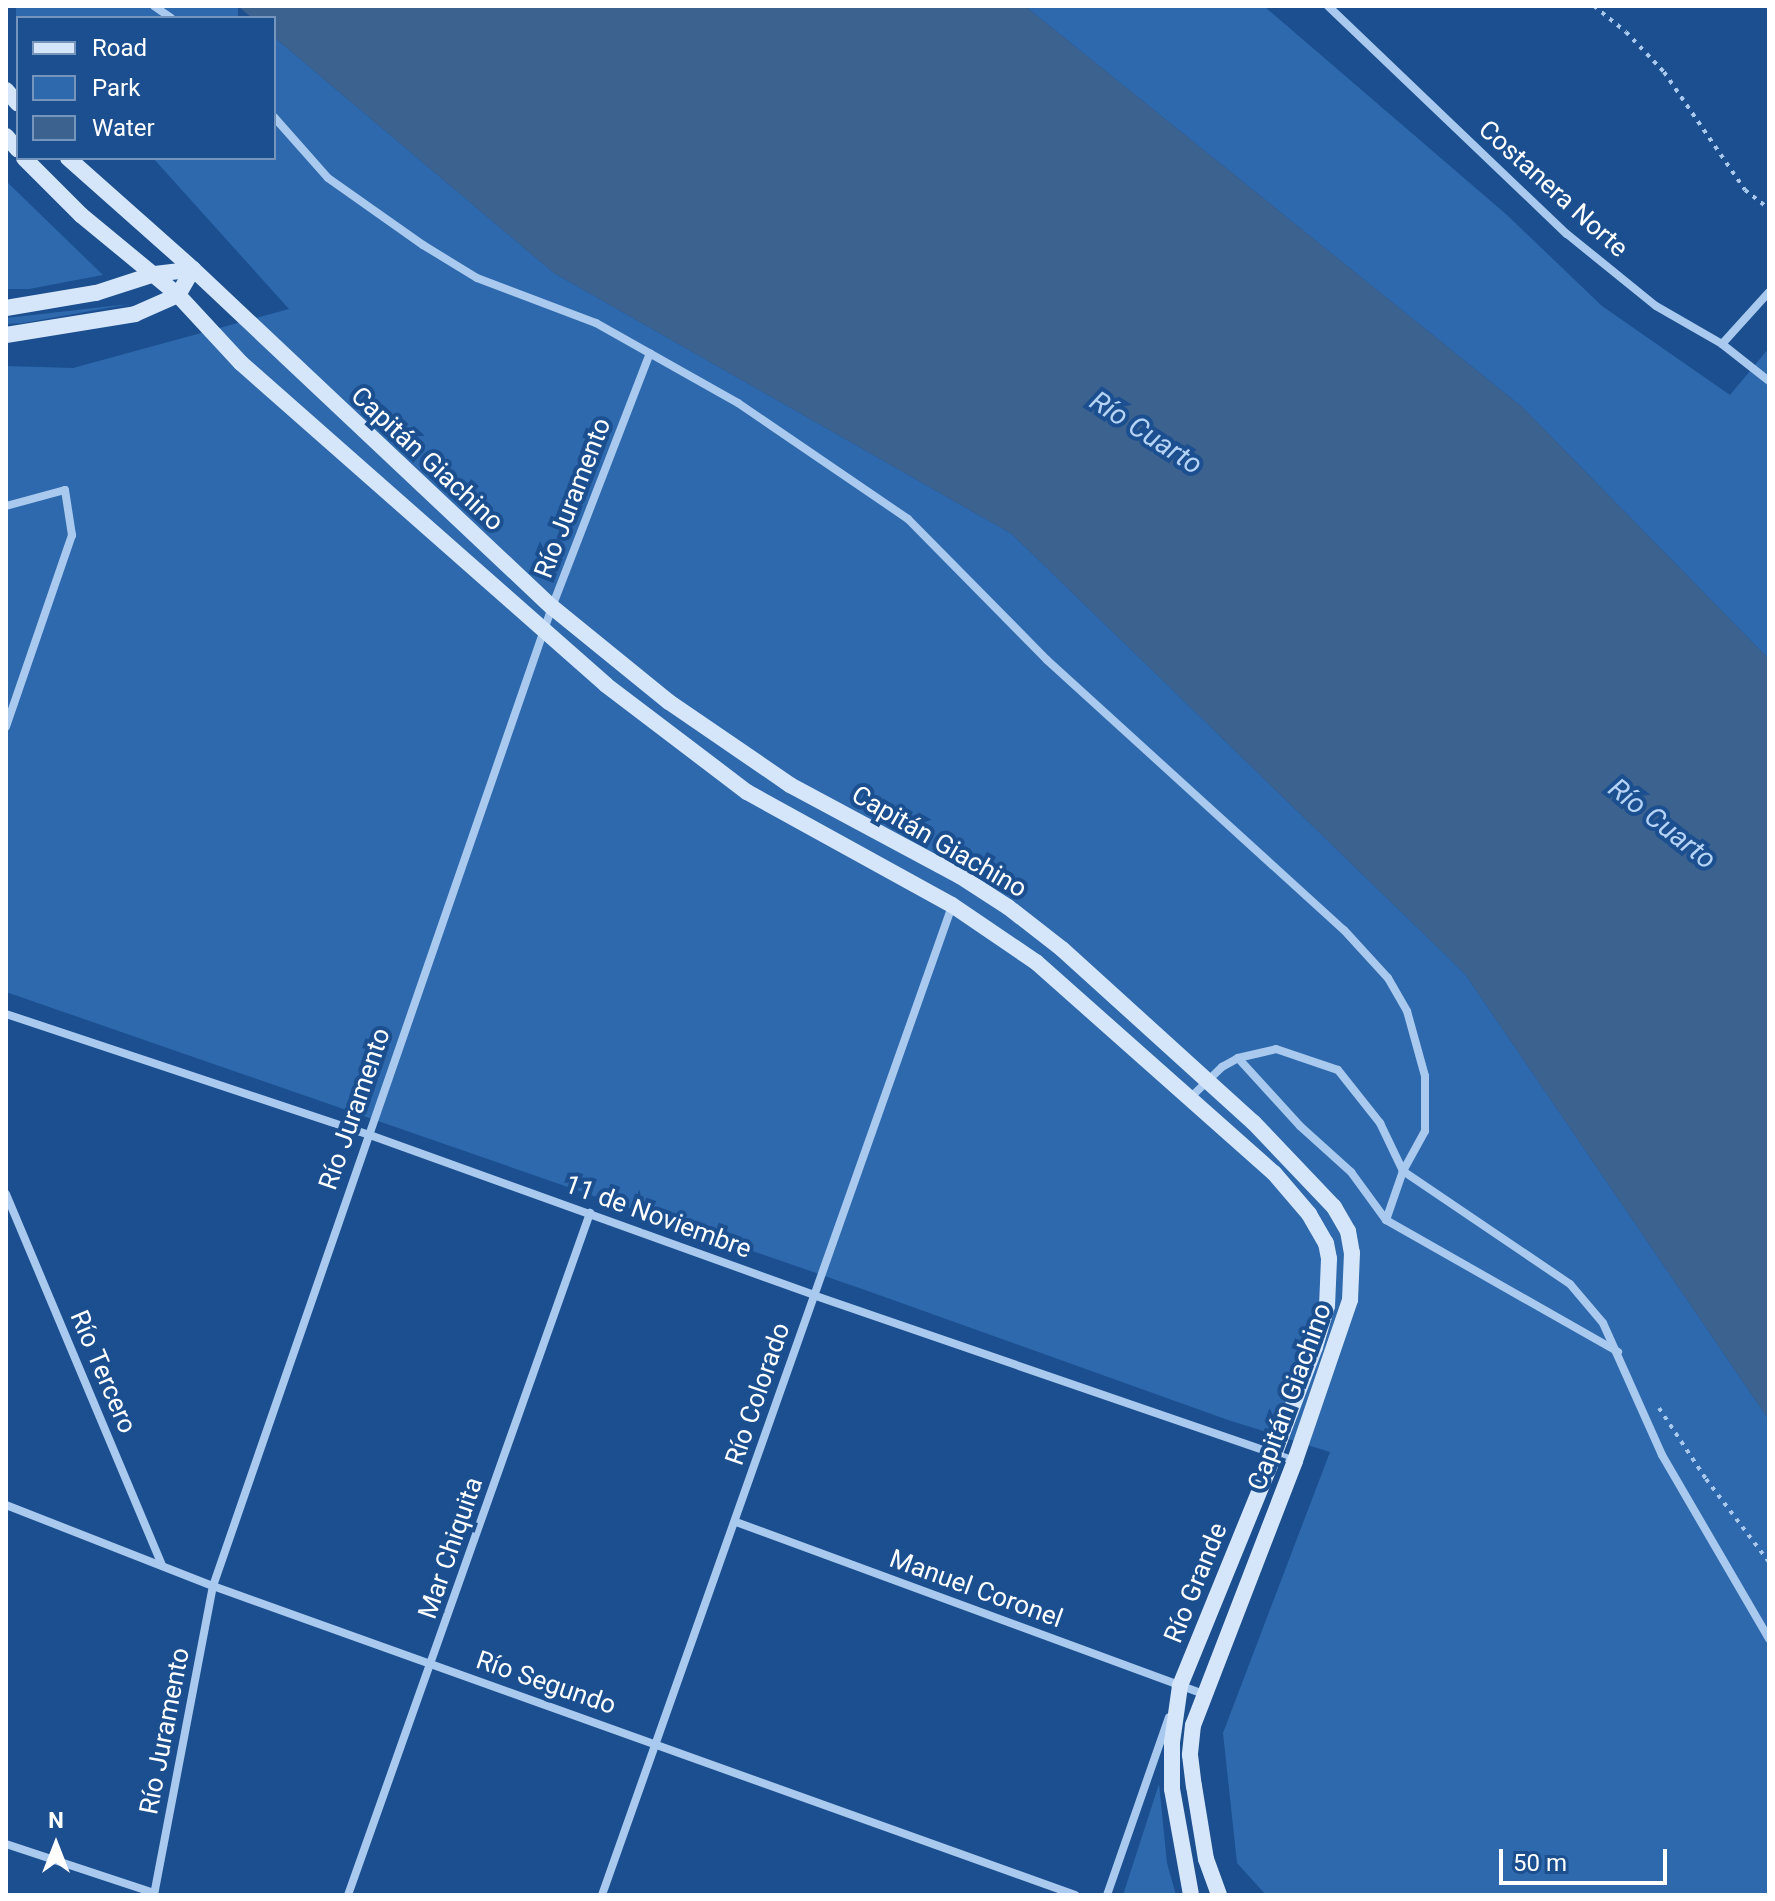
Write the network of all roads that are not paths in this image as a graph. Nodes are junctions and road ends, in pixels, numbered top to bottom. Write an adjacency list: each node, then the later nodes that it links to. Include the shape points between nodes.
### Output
1 (1328, 6): 11 (street, Costanera Norte, via 1567,234 1656,306)
2 (276, 119): 12 (street, via 328,178 423,245 477,278 596,323)
3 (26, 160): 6 (main road, Capitán Giachino, via 81,215)
4 (70, 160): 5 (main road, Capitán Giachino)
5 (193, 269): 6 (main road); 8 (main road); 15 (main road, Capitán Giachino)
6 (155, 274): 8 (main road, Capitán Giachino); 9 (main road, via 96,293)
7 (1769, 292): 11 (street)
8 (178, 295): 10 (main road, via 135,314); 16 (main road, Capitán Giachino, via 241,363)
9 (6, 308)
10 (6, 335)
11 (1722, 344): 13 (street, Costanera Norte)
12 (650, 353): 15 (street, Río Juramento); 24 (street, via 738,403 908,519 1047,660 1344,930 1379,968 1407,1011 1425,1076 1425,1131)
13 (1769, 381)
14 (6, 506): 17 (street, via 65,490 72,535)
15 (552, 607): 16 (street, Río Juramento); 21 (main road, Capitán Giachino, via 669,702 777,777 1008,907)
16 (543, 633): 18 (main road, Capitán Giachino, via 747,792); 23 (street, Río Juramento)
17 (6, 727)
18 (952, 905): 22 (main road, Capitán Giachino, via 1036,962); 29 (street, Río Colorado)
19 (6, 1014): 23 (street, 11 de Noviembre)
20 (1238, 1058): 21 (street); 24 (street, via 1276,1049 1338,1070 1380,1123); 27 (street, via 1351,1172)
21 (1206, 1080): 22 (street); 32 (main road, Capitán Giachino, via 1309,1178 1348,1231 1350,1300)
22 (1190, 1098): 28 (main road, Capitán Giachino, via 1274,1173)
23 (367, 1134): 26 (street, 11 de Noviembre); 36 (street, Río Juramento)
24 (1403, 1171): 27 (street); 30 (street, via 1570,1284 1603,1323)
25 (6, 1194): 35 (street, Río Tercero)
26 (590, 1213): 29 (street, 11 de Noviembre); 38 (street, Mar Chiquita)
27 (1386, 1220): 30 (street)
28 (1326, 1243): 31 (main road, Río Grande, via 1327,1306)
29 (813, 1295): 31 (street, 11 de Noviembre); 34 (street, Río Colorado)
30 (1618, 1352): 37 (street, via 1662,1455)
31 (1275, 1453): 32 (street, 11 de Noviembre); 39 (main road, Río Grande)
32 (1295, 1461): 40 (main road, Capitán Giachino)
33 (6, 1505): 35 (street, Río Segundo)
34 (736, 1522): 39 (street, Manuel Coronel); 41 (street, Río Colorado)
35 (162, 1566): 36 (street, Río Segundo)
36 (213, 1586): 38 (street, Río Segundo); 43 (street, Río Juramento)
37 (1769, 1639)
38 (431, 1664): 41 (street, Río Segundo); 44 (street, Mar Chiquita)
39 (1180, 1686): 40 (street, Manuel Coronel); 47 (street, Río Grande); 48 (main road, via 1172,1789)
40 (1202, 1693): 49 (main road, Capitán Giachino, via 1190,1755 1206,1859)
41 (656, 1742): 45 (street, Río Colorado); 46 (street, Río Segundo)
42 (6, 1844): 43 (street)
43 (154, 1894)
44 (348, 1895)
45 (602, 1895)
46 (1075, 1895)
47 (1107, 1895)
48 (1191, 1895)
49 (1219, 1895)

